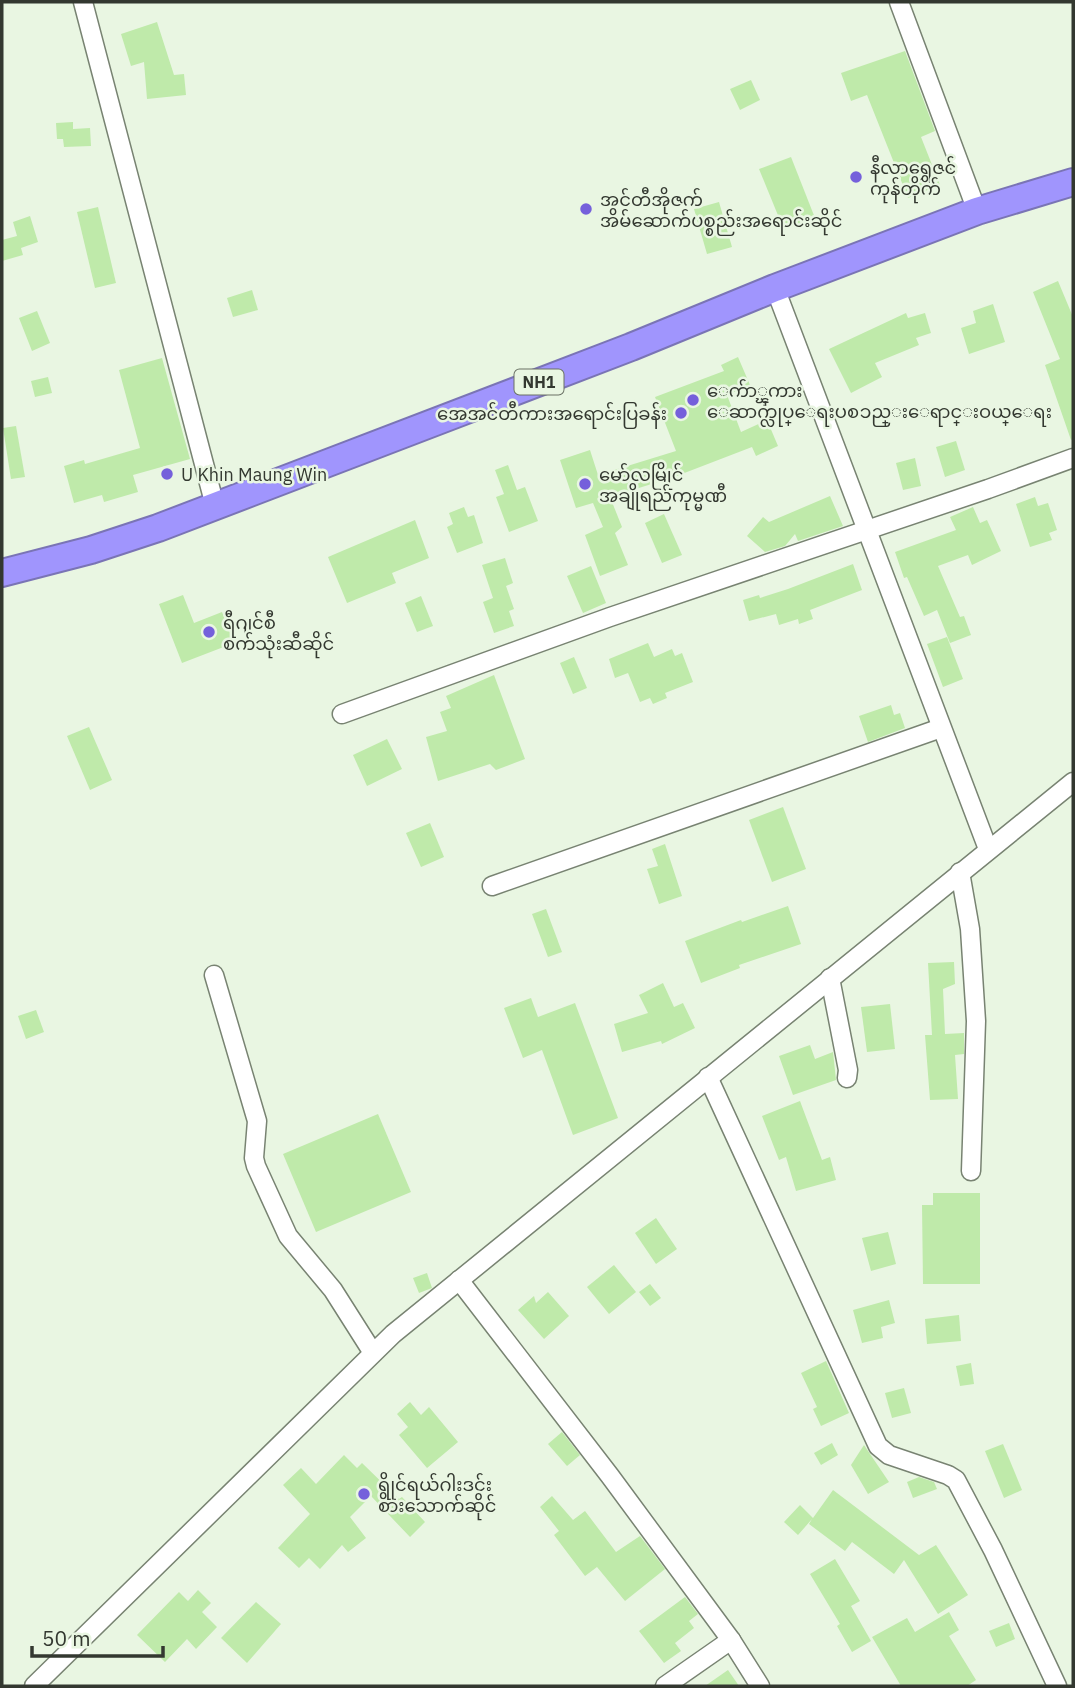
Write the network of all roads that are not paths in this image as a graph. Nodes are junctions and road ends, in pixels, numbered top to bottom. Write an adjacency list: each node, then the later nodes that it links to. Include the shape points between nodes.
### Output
1 (83, 2): 7 (street)
2 (899, 2): 4 (street)
3 (1073, 182): 4 (highway, NH1)
4 (977, 211): 5 (highway, NH1)
5 (775, 288): 7 (highway, NH1); 8 (street)
6 (1073, 458): 8 (street)
7 (215, 506): 9 (highway, NH1, via 91,550)
8 (865, 531): 10 (street, via 610,617); 11 (street)
9 (2, 573)
10 (342, 715)
11 (941, 728): 13 (street); 15 (street)
12 (1073, 782): 13 (street)
13 (988, 849): 14 (street)
14 (960, 872): 17 (street); 20 (street, via 970,929 976,1021)
15 (492, 886)
16 (214, 975): 22 (street, via 257,1121 256,1166 288,1236 333,1290)
17 (830, 978): 18 (street); 19 (street)
18 (708, 1077): 21 (street); 27 (street, via 878,1446 889,1455 956,1480)
19 (847, 1078)
20 (971, 1171)
21 (459, 1280): 22 (street); 23 (street)
22 (373, 1353): 24 (street)
23 (731, 1640): 25 (street); 26 (street)
24 (34, 1686)
25 (665, 1686)
26 (760, 1686)
27 (1057, 1686)

